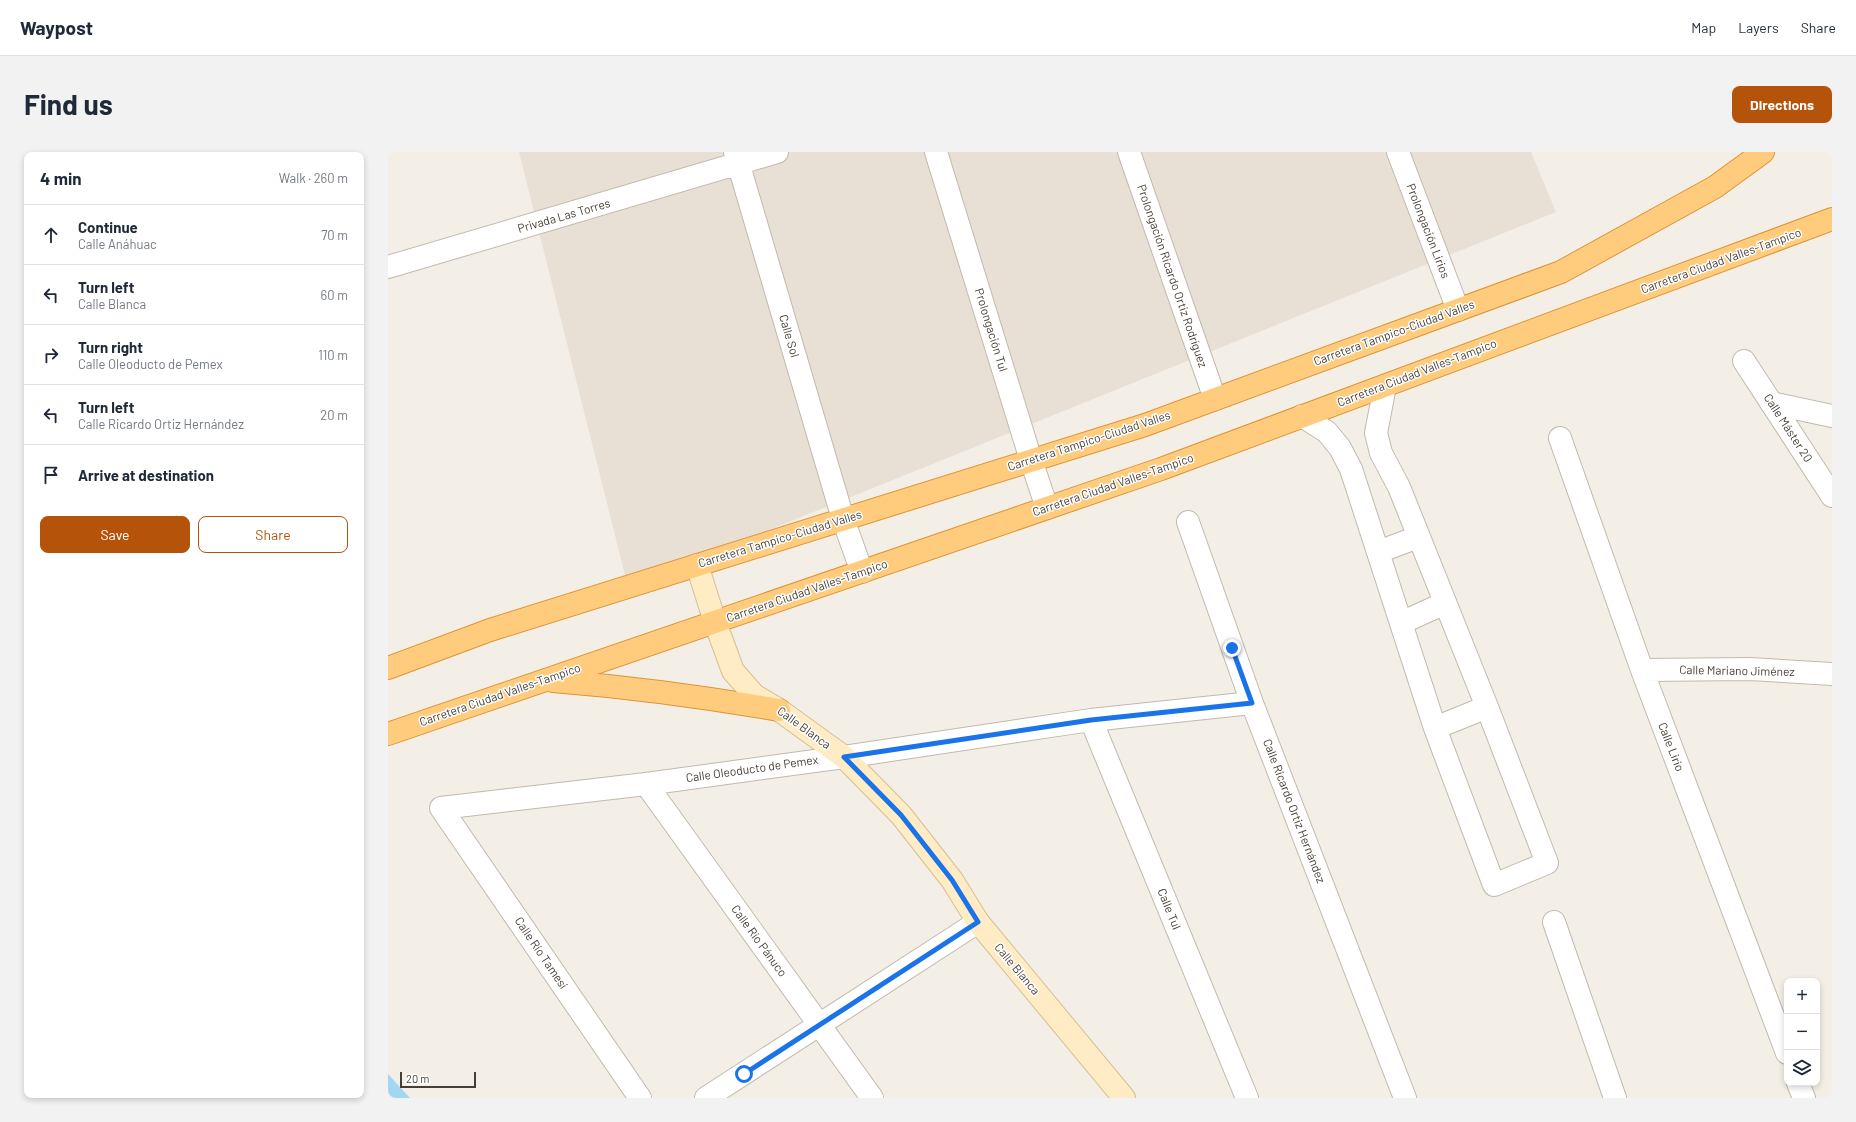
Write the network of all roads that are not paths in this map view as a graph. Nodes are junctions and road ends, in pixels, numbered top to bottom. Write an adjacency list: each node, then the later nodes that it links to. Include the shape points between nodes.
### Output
1 (777, 152): 7 (street, Privada Las Torres)
2 (936, 152): 19 (street, Prolongación Tul)
3 (1129, 152): 14 (street, Prolongación Ricardo Ortiz Rodríguez)
4 (1398, 152): 11 (street, Prolongación Lirios)
5 (1762, 152): 8 (highway, Carretera Tampico-Ciudad Valles)
6 (1779, 152): 8 (highway)
7 (737, 158): 10 (street, Privada Las Torres); 22 (street, Calle Sol)
8 (1716, 187): 11 (highway, Carretera Tampico-Ciudad Valles, via 1561,272)
9 (1832, 220): 13 (highway, Carretera Ciudad Valles-Tampico)
10 (388, 267)
11 (1458, 310): 14 (highway, Carretera Tampico-Ciudad Valles)
12 (1744, 361): 15 (street, Calle Máster 20)
13 (1385, 386): 16 (highway, Carretera Ciudad Valles-Tampico); 24 (street, via 1376,433 1381,453 1399,488)
14 (1214, 399): 19 (highway, Carretera Tampico-Ciudad Valles, via 1145,425)
15 (1771, 403): 17 (street); 20 (street, Calle Máster 20)
16 (1302, 416): 21 (highway, Carretera Ciudad Valles-Tampico, via 1161,469); 25 (street, via 1327,432 1340,448 1351,469)
17 (1832, 416)
18 (1560, 438): 32 (street, Calle Lirio)
19 (1031, 460): 21 (street, Prolongación Tul); 22 (highway, Carretera Tampico-Ciudad Valles)
20 (1832, 496)
21 (1047, 508): 27 (highway, Carretera Ciudad Valles-Tampico)
22 (843, 519): 26 (highway, Carretera Tampico-Ciudad Valles); 27 (street, Calle Sol)
23 (1188, 522): 35 (street, Calle Ricardo Ortiz Hernández)
24 (1418, 537): 25 (street); 28 (street)
25 (1378, 552): 30 (street)
26 (697, 565): 29 (main road, Calle Blanca); 31 (highway, Carretera Tampico-Ciudad Valles, via 490,630)
27 (862, 572): 29 (highway, Carretera Ciudad Valles-Tampico)
28 (1445, 603): 30 (street); 36 (street)
29 (715, 622): 34 (highway, Carretera Ciudad Valles-Tampico); 37 (main road, Calle Blanca, via 733,671 754,695)
30 (1401, 623): 39 (street)
31 (388, 668)
32 (1642, 670): 33 (street, Calle Mariano Jiménez, via 1750,669); 47 (street, Calle Lirio)
33 (1832, 674)
34 (544, 680): 37 (highway, via 636,688); 40 (highway, Carretera Ciudad Valles-Tampico)
35 (1252, 703): 38 (street, Calle Oleoducto de Pemex); 54 (street, Calle Ricardo Ortiz Hernández)
36 (1487, 707): 39 (street); 39 (street, via 1547,863 1494,885)
37 (779, 710): 41 (main road, Calle Blanca)
38 (1091, 720): 41 (street, Calle Oleoducto de Pemex); 53 (street, Calle Tul)
39 (1435, 728)
40 (388, 734)
41 (844, 757): 42 (street, Calle Oleoducto de Pemex); 44 (main road, Calle Blanca, via 901,815 952,880)
42 (646, 784): 43 (street, Calle Oleoducto de Pemex); 46 (street, Calle Río Pánuco)
43 (441, 808): 49 (street, Calle Río Tamesí)
44 (978, 922): 46 (street); 52 (main road, Calle Blanca)
45 (1554, 922): 55 (street)
46 (819, 1025): 50 (street); 51 (street, Calle Río Pánuco)
47 (1786, 1050)
48 (1799, 1086): 56 (street)
49 (640, 1098)
50 (706, 1098)
51 (872, 1098)
52 (1124, 1098)
53 (1247, 1098)
54 (1406, 1098)
55 (1615, 1098)
56 (1804, 1098)

